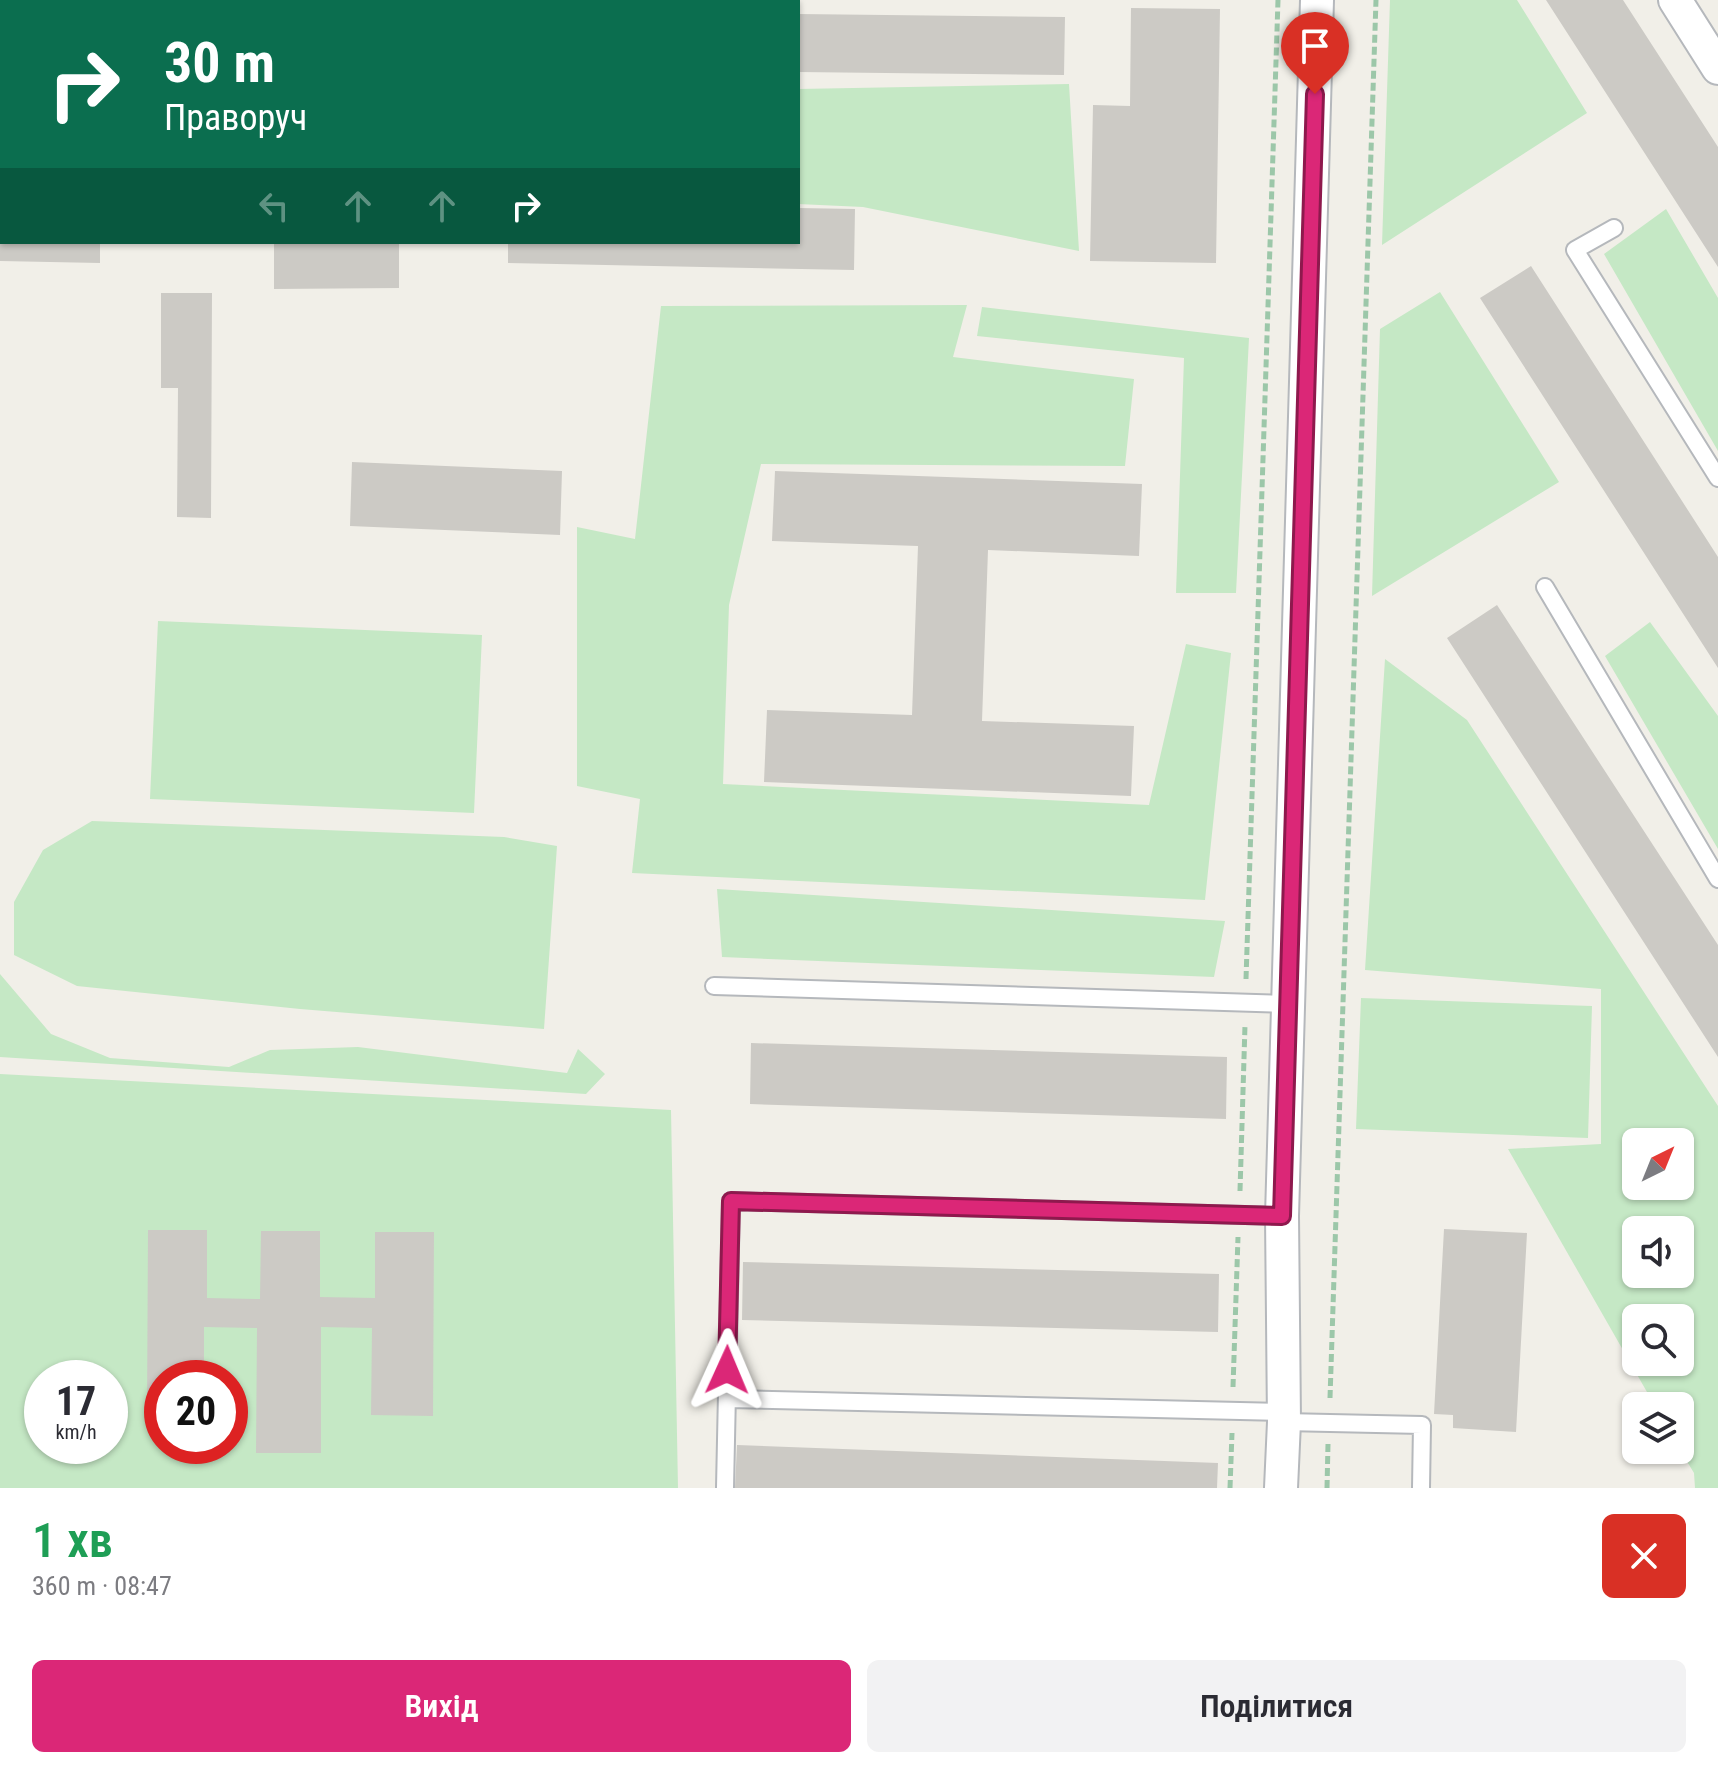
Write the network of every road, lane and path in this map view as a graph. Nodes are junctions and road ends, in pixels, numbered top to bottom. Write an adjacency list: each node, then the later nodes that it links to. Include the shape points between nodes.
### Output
1 (1278, 0): 11 (path)
2 (1317, 0): 12 (street)
3 (1376, 0): 18 (path)
4 (1675, 0): 5 (street)
5 (1718, 68)
6 (1614, 228): 7 (lane, via 1575,250)
7 (1718, 478)
8 (1545, 587): 9 (lane)
9 (1718, 879)
10 (714, 986): 11 (lane)
11 (1246, 1002): 12 (lane); 13 (path)
12 (1289, 1004): 14 (street)
13 (1239, 1215): 14 (lane); 15 (lane, via 731,1201); 16 (path)
14 (1282, 1216): 17 (street)
15 (727, 1399): 16 (lane); 19 (lane)
16 (1233, 1411): 17 (lane); 20 (path)
17 (1284, 1417): 18 (lane); 21 (street)
18 (1329, 1423): 22 (path); 23 (lane, via 1422,1425)
19 (725, 1488)
20 (1230, 1488)
21 (1281, 1488)
22 (1327, 1488)
23 (1421, 1488)

